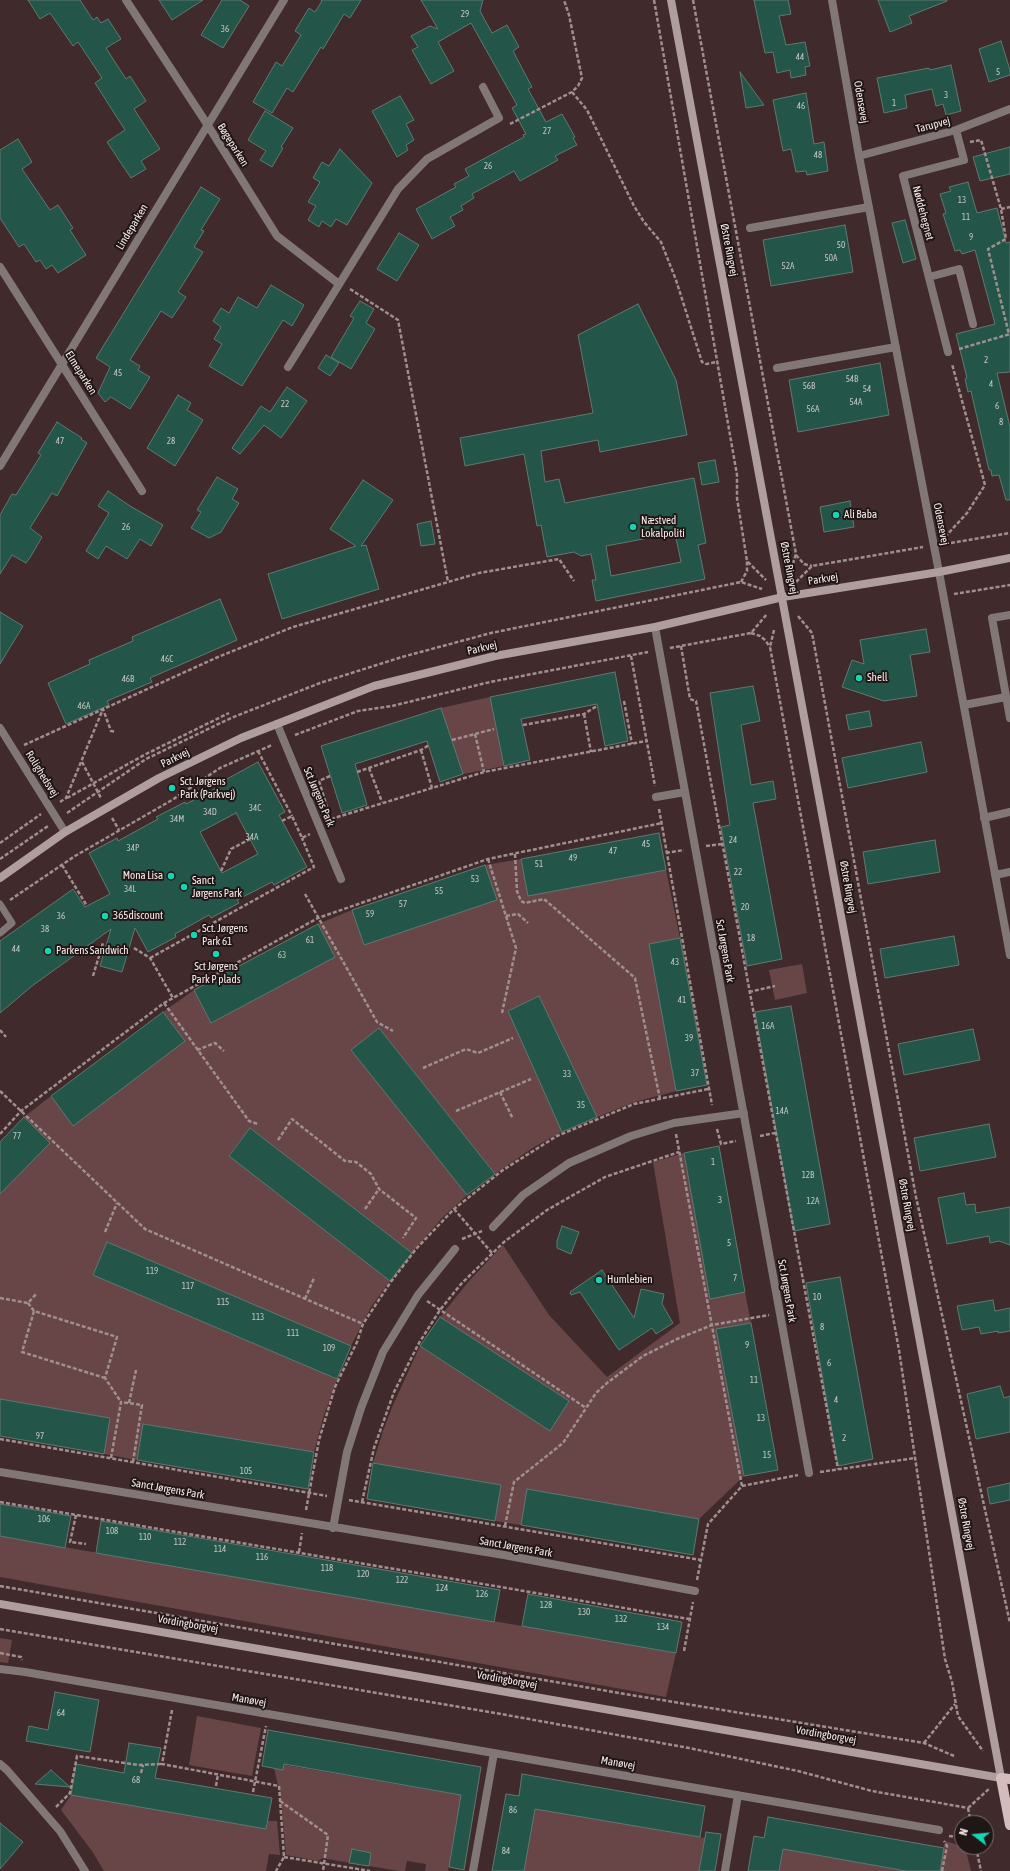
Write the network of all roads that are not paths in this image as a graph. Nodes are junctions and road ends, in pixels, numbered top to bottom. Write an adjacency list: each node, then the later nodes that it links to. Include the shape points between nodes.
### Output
1 (126, 0): 7 (street, Bøgeparken)
2 (284, 0): 7 (street, Lindeparken)
3 (671, 0): 25 (street, Østre Ringvej)
4 (832, 0): 9 (street, Odensevej)
5 (482, 87): 14 (street, via 499,118 427,159 398,188)
6 (1010, 109): 8 (street, Tarupvej)
7 (207, 124): 14 (street, Bøgeparken, via 277,236); 18 (street, Lindeparken)
8 (956, 130): 9 (street, Tarupvej); 13 (street, Nøddehegnet, via 964,160 903,176)
9 (859, 156): 10 (street, Odensevej)
10 (869, 207): 11 (street); 16 (street, Odensevej)
11 (750, 228)
12 (0, 267): 18 (street, Elmeparken)
13 (929, 277): 15 (street, via 959,269); 17 (street, Nøddehegnet)
14 (338, 284): 19 (street)
15 (973, 324)
16 (896, 348): 20 (street); 24 (street, Odensevej, via 938,543)
17 (948, 352)
18 (62, 364): 21 (street, Lindeparken); 22 (street, Elmeparken)
19 (288, 366)
20 (777, 368)
21 (0, 466)
22 (142, 491)
23 (1010, 558): 24 (street, Parkvej)
24 (940, 572): 25 (street, Parkvej); 29 (street, Odensevej)
25 (783, 597): 27 (street, Parkvej); 56 (street, Østre Ringvej)
26 (1010, 615): 28 (street, via 992,618)
27 (655, 626): 31 (street, Parkvej, via 496,656 374,686); 33 (street, Sct Jørgens Park)
28 (1006, 697): 29 (street); 30 (street)
29 (964, 705): 36 (street, Odensevej)
30 (1010, 718)
31 (276, 724): 37 (street, Parkvej, via 180,768); 41 (street, Sct Jørgens Park)
32 (0, 728): 37 (street, Rolighedsvej)
33 (685, 792): 34 (street); 45 (street, Sct Jørgens Park)
34 (656, 797)
35 (1010, 812): 36 (street)
36 (984, 818): 39 (street, Odensevej)
37 (65, 832): 40 (street, Parkvej)
38 (1010, 872): 39 (street)
39 (995, 875): 44 (street, Odensevej)
40 (0, 878)
41 (341, 879)
42 (0, 905): 43 (lane, via 12,923)
43 (0, 933)
44 (1010, 956)
45 (744, 1113): 46 (street, via 674,1123 631,1136 569,1162 523,1195); 49 (street, Sct Jørgens Park)
46 (493, 1227)
47 (455, 1249): 50 (street, via 418,1296 382,1352 347,1452)
48 (0, 1472): 50 (street, Sanct Jørgens Park)
49 (809, 1473)
50 (333, 1528): 51 (street, Sanct Jørgens Park, via 504,1555)
51 (695, 1591)
52 (0, 1604): 56 (street, Vordingborgvej)
53 (0, 1669): 54 (street, Manøvej)
54 (494, 1753): 57 (street, Manøvej); 61 (street)
55 (0, 1764): 60 (street, via 60,1831)
56 (1006, 1778): 58 (main road)
57 (738, 1795): 59 (street, Manøvej); 62 (street)
58 (1010, 1825)
59 (939, 1830)
60 (85, 1871)
61 (473, 1871)
62 (725, 1871)

